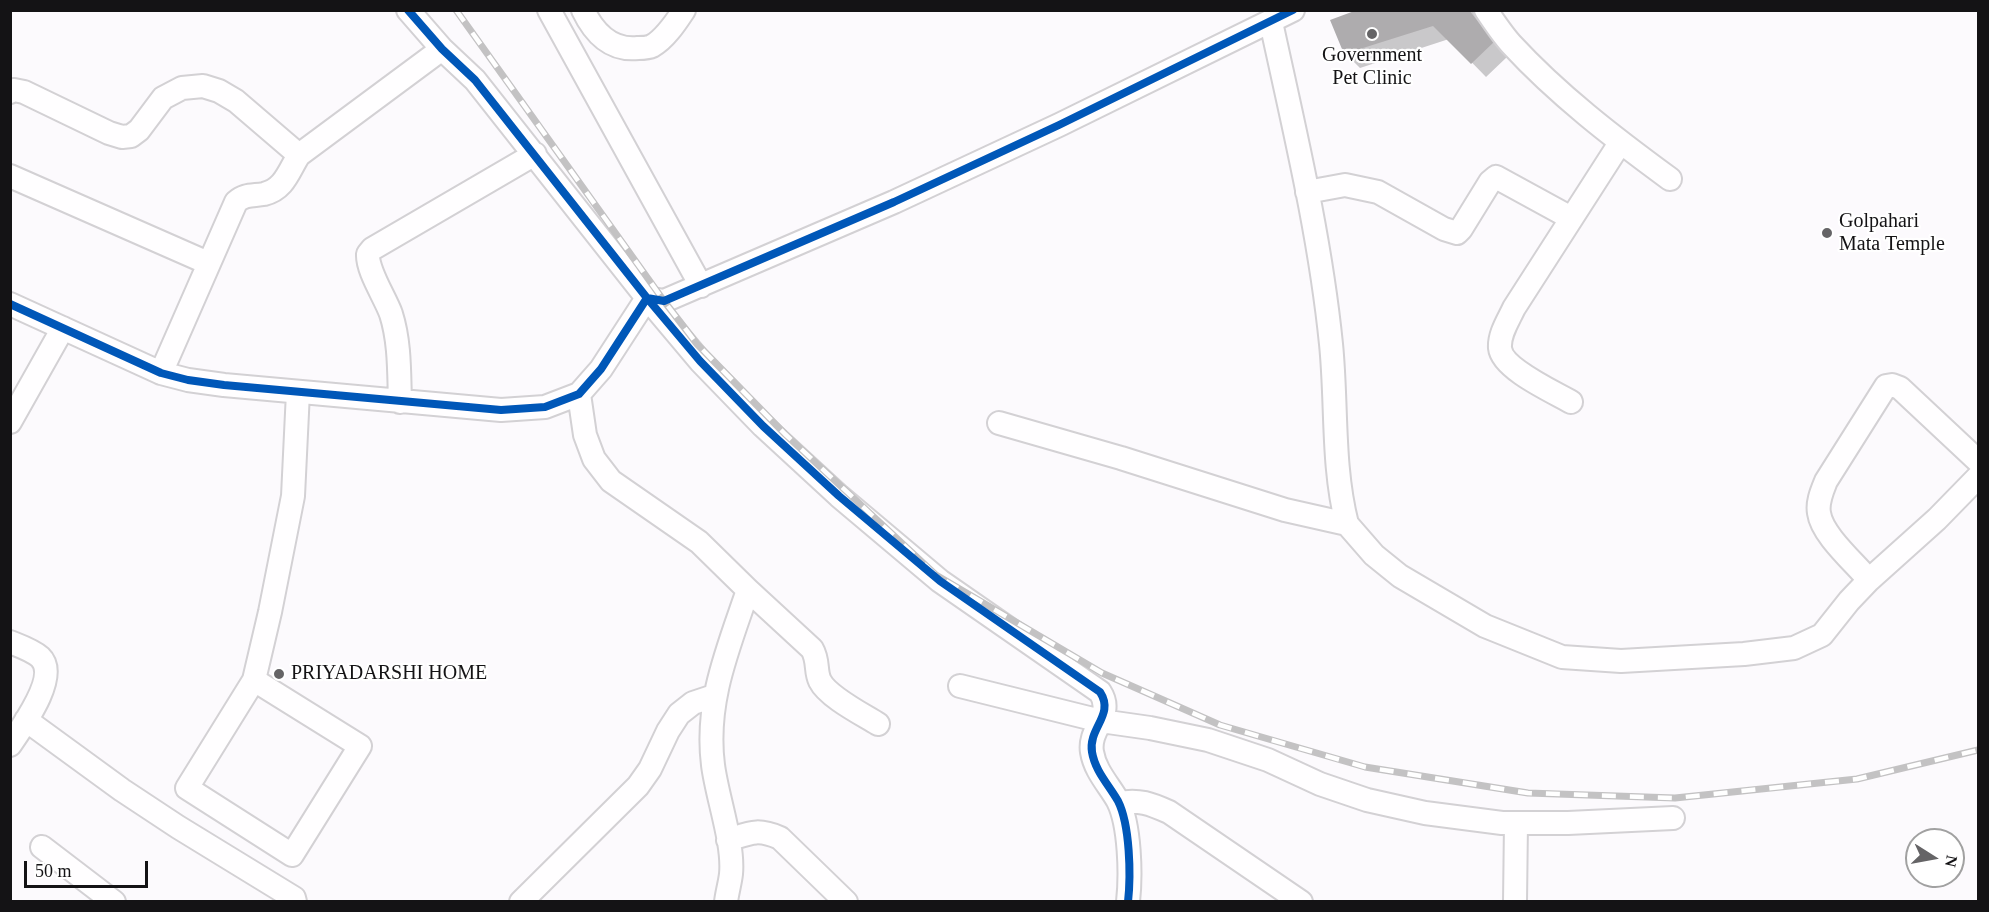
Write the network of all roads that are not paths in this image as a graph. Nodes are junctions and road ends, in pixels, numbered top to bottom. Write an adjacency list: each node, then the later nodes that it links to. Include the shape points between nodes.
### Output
1 (408, 10): 7 (street)
2 (549, 10): 17 (street)
3 (583, 10): 4 (street, via 606,42 628,50 651,47)
4 (684, 10)
5 (1486, 10): 9 (street, via 1509,42 1552,85)
6 (1286, 14): 14 (street); 17 (street, via 894,202)
7 (442, 49): 10 (street, via 475,80); 11 (street)
8 (10, 93): 11 (street, via 24,92 122,137 139,130 163,99 182,88 202,86 236,101)
9 (1620, 142): 13 (street); 15 (street)
10 (535, 154): 18 (street); 24 (street, via 368,254 391,316 398,348)
11 (299, 155): 16 (street, via 286,179 276,188 242,196 236,202)
12 (10, 176): 16 (street)
13 (1670, 179)
14 (1307, 192): 15 (street, via 1345,185 1378,192 1457,233 1496,177); 30 (street, via 1331,343 1340,495)
15 (1571, 218): 25 (street, via 1514,308 1502,333 1500,350 1516,369)
16 (208, 263): 21 (street)
17 (701, 286): 18 (street, via 664,301)
18 (647, 298): 23 (street, via 601,369); 38 (street, via 700,361 763,426 839,496 940,581 1100,692 1106,700)
19 (10, 304): 20 (street)
20 (63, 328): 21 (street); 26 (street)
21 (161, 373): 22 (street, via 224,385)
22 (298, 392): 24 (street); 34 (street, via 293,496)
23 (579, 394): 24 (street, via 545,407 501,410); 32 (street, via 585,435 594,459 611,481 699,542)
24 (400, 402)
25 (1571, 402)
26 (10, 422)
27 (999, 423): 30 (street, via 1284,510)
28 (1978, 461): 31 (street, via 1900,388 1886,386 1826,481 1818,512 1823,528)
29 (1978, 477): 31 (street)
30 (1347, 524): 31 (street, via 1374,555 1437,599 1485,626 1562,657 1621,660 1794,648 1822,634)
31 (1869, 580)
32 (748, 590): 36 (street); 39 (street, via 812,649 826,689)
33 (10, 642): 37 (street, via 42,658 47,670 44,686)
34 (254, 680): 34 (street, via 360,746 292,855 187,788)
35 (960, 686): 38 (street)
36 (714, 696): 44 (street, via 713,765); 48 (street, via 693,703 679,714 638,786)
37 (26, 720): 40 (street); 47 (street, via 122,790)
38 (1101, 721): 41 (street, via 1091,749); 43 (street, via 1208,740 1367,800 1425,813)
39 (878, 724)
40 (10, 745)
41 (1119, 803): 51 (street, via 1129,856); 52 (street, via 1147,802 1169,812)
42 (1673, 818): 43 (street)
43 (1516, 823): 53 (street)
44 (728, 840): 49 (street, via 731,873); 50 (street, via 752,832 780,838)
45 (42, 847): 46 (street)
46 (114, 902)
47 (295, 902)
48 (521, 902)
49 (726, 902)
50 (846, 902)
51 (1128, 902)
52 (1301, 902)
53 (1515, 902)

